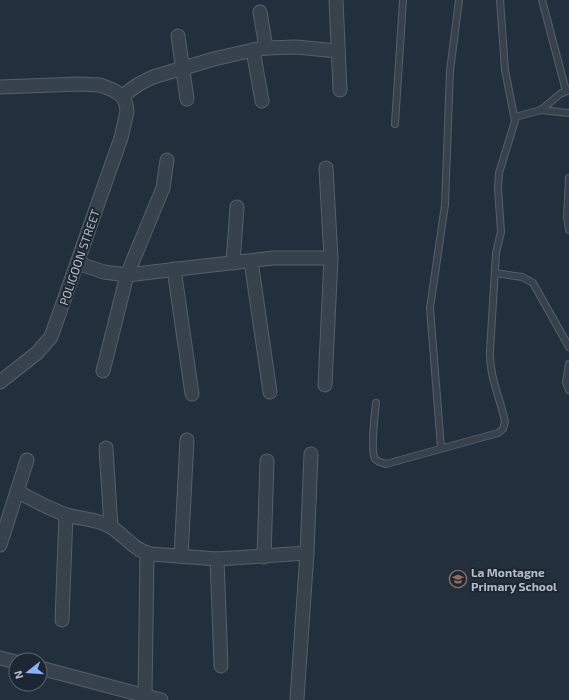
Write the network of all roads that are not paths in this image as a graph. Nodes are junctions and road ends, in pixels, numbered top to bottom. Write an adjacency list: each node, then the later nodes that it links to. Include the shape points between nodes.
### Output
1 (336, 0): 9 (street)
2 (404, 0): 20 (lane)
3 (459, 0): 44 (lane, via 450,71 445,205 430,308)
4 (500, 0): 19 (lane, via 505,70)
5 (542, 0): 13 (lane)
6 (260, 12): 8 (street)
7 (178, 36): 10 (street)
8 (260, 49): 9 (street, via 296,47); 10 (street); 16 (street)
9 (338, 51): 12 (street)
10 (182, 68): 14 (street, via 153,77); 15 (street)
11 (0, 87): 14 (street, via 91,84 113,90)
12 (340, 90)
13 (568, 90): 17 (lane)
14 (122, 96): 28 (street, POLIGOON STREET, via 127,112 121,138)
15 (188, 99)
16 (262, 101)
17 (542, 110): 18 (lane); 19 (lane)
18 (569, 113)
19 (515, 117): 31 (lane, via 499,173 501,232)
20 (395, 124)
21 (167, 160): 32 (street, via 163,188)
22 (326, 168): 26 (street)
23 (569, 178): 25 (lane)
24 (237, 206): 29 (street)
25 (569, 230)
26 (331, 258): 27 (street, via 288,257); 37 (street)
27 (251, 261): 29 (street); 39 (street)
28 (77, 263): 32 (street, via 104,272); 36 (street, POLIGOON STREET, via 51,336 37,353)
29 (233, 263): 30 (street)
30 (174, 269): 32 (street); 40 (street)
31 (495, 273): 33 (lane, via 522,277 533,283); 44 (lane, via 490,363 504,418 503,429 498,433)
32 (127, 275): 35 (street)
33 (569, 347)
34 (569, 364): 38 (lane, via 566,382)
35 (103, 371)
36 (0, 382)
37 (325, 385)
38 (569, 390)
39 (270, 392)
40 (192, 394)
41 (376, 402): 44 (lane, via 372,451 378,462 386,464)
42 (187, 440): 54 (street)
43 (106, 448): 50 (street)
44 (441, 448)
45 (311, 454): 53 (street)
46 (27, 460): 48 (street)
47 (267, 462): 55 (street)
48 (17, 491): 49 (street, via 42,505); 51 (street)
49 (66, 514): 50 (street); 57 (street)
50 (111, 527): 52 (street)
51 (0, 545)
52 (147, 553): 54 (street); 60 (street)
53 (307, 553): 55 (street); 61 (street)
54 (181, 556): 56 (street)
55 (264, 557): 56 (street)
56 (218, 559): 58 (street)
57 (62, 620)
58 (221, 666)
59 (48, 670): 60 (street)
60 (145, 698): 62 (street)
61 (297, 698)
62 (161, 700)

